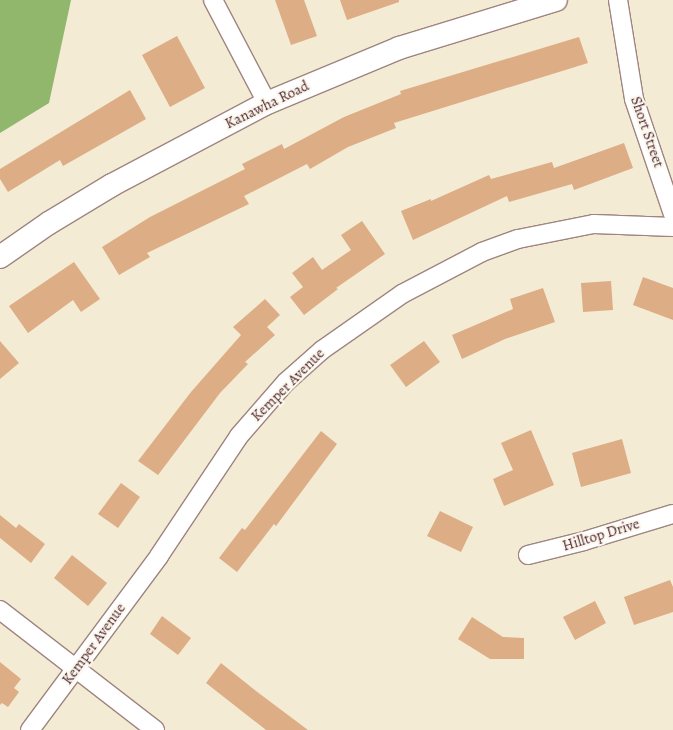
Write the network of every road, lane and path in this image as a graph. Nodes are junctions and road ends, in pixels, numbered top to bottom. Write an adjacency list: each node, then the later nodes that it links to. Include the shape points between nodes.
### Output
1 (213, 0): 4 (street)
2 (556, 0): 4 (street, Kanawha Road, via 399,48)
3 (618, 0): 5 (street, Short Street, via 634,99)
4 (267, 103): 7 (street, Kanawha Road, via 112,185 49,223)
5 (673, 214)
6 (673, 227): 11 (street, Kemper Avenue, via 594,224 518,239 482,252 441,272 361,321 286,382 239,436 159,556)
7 (0, 257)
8 (673, 514): 9 (street, Hilltop Drive)
9 (528, 555)
10 (0, 610): 11 (street)
11 (75, 670): 12 (street, Kemper Avenue); 13 (street)
12 (30, 730)
13 (155, 730)

